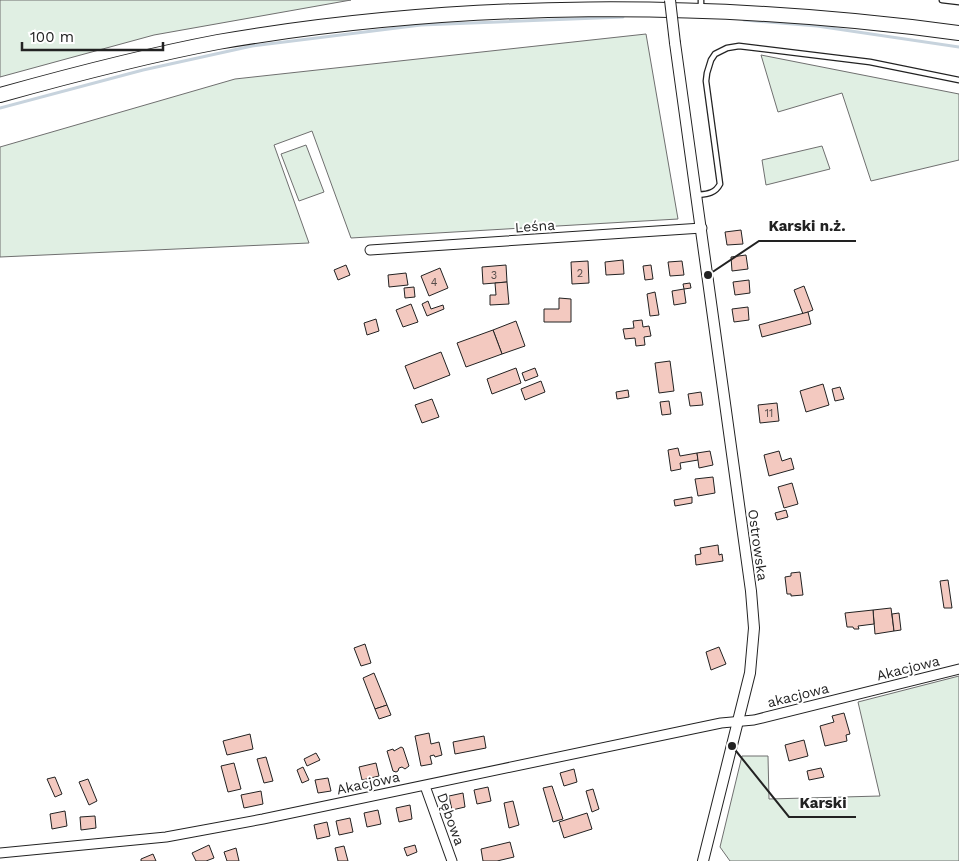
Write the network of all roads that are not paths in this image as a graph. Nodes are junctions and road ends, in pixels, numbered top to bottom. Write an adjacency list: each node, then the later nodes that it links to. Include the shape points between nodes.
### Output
1 (670, 0): 8 (street, Ostrowska, bridge)
2 (942, 0): 3 (lane)
3 (959, 2)
4 (701, 3): 5 (highway); 7 (highway, via 504,8 351,21 168,52)
5 (959, 33)
6 (959, 80): 8 (lane, via 861,60 740,46 721,50 711,60 706,81 720,184 712,193)
7 (0, 95)
8 (697, 195): 9 (street, Ostrowska)
9 (702, 228): 10 (street, Leśna); 13 (street, Ostrowska, via 754,628 750,673)
10 (370, 250)
11 (959, 669): 12 (street, Akacjowa)
12 (863, 693): 13 (street, akacjowa)
13 (738, 722): 14 (street, Akacjowa); 17 (street, Ostrowska)
14 (425, 786): 15 (street, Akacjowa, via 166,837); 16 (street, Dębowa)
15 (0, 853)
16 (452, 861)
17 (703, 861)

